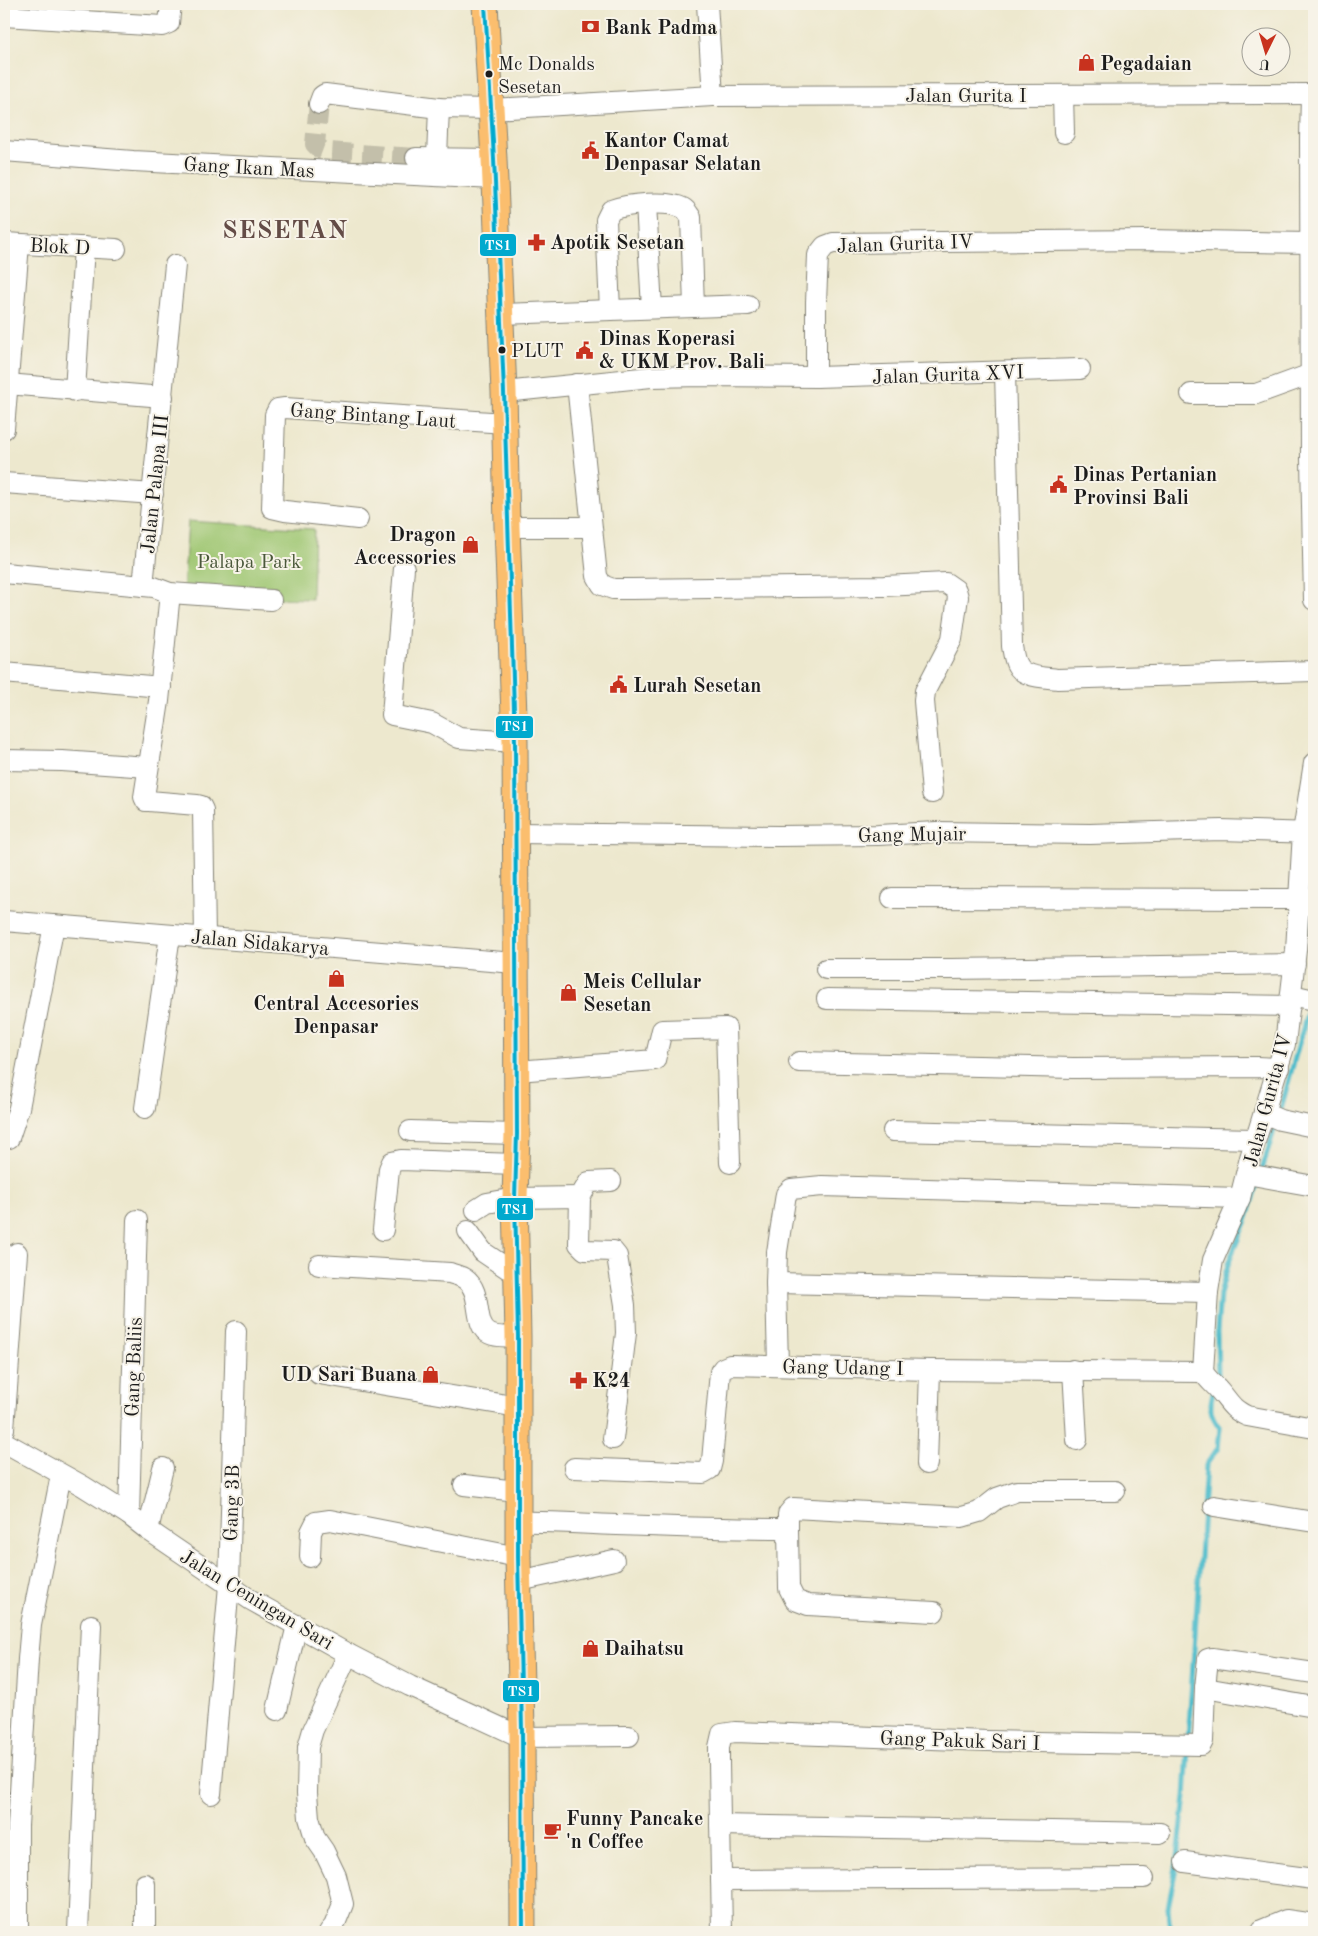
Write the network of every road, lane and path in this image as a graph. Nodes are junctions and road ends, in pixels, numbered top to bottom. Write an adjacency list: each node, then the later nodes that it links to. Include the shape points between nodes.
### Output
1 (171, 4): 4 (street, via 169,23 162,26)
2 (485, 4): 10 (main road)
3 (707, 4): 8 (street)
4 (4, 16)
5 (354, 87): 10 (street)
6 (1313, 94): 7 (street, Jalan Gurita I); 17 (street)
7 (1063, 95): 8 (street, Jalan Gurita I); 12 (street)
8 (713, 96): 10 (street, Jalan Gurita I)
9 (319, 104): 11 (street, via 322,96 329,94)
10 (491, 104): 11 (street); 16 (main road)
11 (439, 108): 14 (street)
12 (1064, 133)
13 (4, 151): 16 (street, Gang Ikan Mas, via 133,161)
14 (437, 157): 15 (street); 16 (street)
15 (416, 158)
16 (495, 169): 29 (main road)
17 (1312, 171): 19 (street)
18 (646, 204): 26 (street, via 676,205 686,209 691,218); 27 (street); 28 (street, via 611,210 606,220)
19 (1311, 243): 31 (street); 34 (street, Jalan Gurita IV, via 1148,240 833,243 825,246 818,255)
20 (11, 244): 21 (street, Blok D); 24 (street)
21 (84, 247): 22 (street, Blok D); 37 (street)
22 (116, 249)
23 (175, 265): 40 (street)
24 (9, 285): 30 (street)
25 (748, 305): 26 (street)
26 (694, 307): 27 (street)
27 (652, 308): 28 (street)
28 (610, 310): 29 (street)
29 (501, 314): 38 (main road)
30 (6, 355): 35 (street)
31 (1312, 362): 39 (street, via 1256,394); 48 (street)
32 (1080, 369): 33 (street, Jalan Gurita XVI)
33 (1005, 372): 34 (street, Jalan Gurita XVI); 56 (street, via 1012,646 1017,666 1022,671 1057,679)
34 (816, 377): 36 (street, via 676,376)
35 (7, 384): 37 (street, Jalan Palapa III); 42 (street)
36 (577, 384): 38 (street); 47 (street)
37 (75, 391): 40 (street, Jalan Palapa III)
38 (504, 392): 41 (main road)
39 (1191, 394)
40 (163, 397): 44 (street, Jalan Palapa III)
41 (505, 423): 45 (street, Gang Bintang Laut, via 278,409 275,415 272,508); 46 (main road)
42 (4, 429)
43 (4, 483): 44 (street)
44 (153, 494): 51 (street, Jalan Palapa III)
45 (358, 519)
46 (507, 527): 47 (street); 58 (main road)
47 (591, 527): 62 (street, via 597,576 602,585 613,589 950,585 958,597 952,639 928,684 924,700)
48 (1314, 544): 54 (street)
49 (404, 568): 58 (street, via 392,715 432,724 459,738)
50 (4, 573): 51 (street)
51 (143, 586): 52 (street)
52 (170, 593): 53 (street); 57 (street)
53 (271, 600)
54 (1314, 600)
55 (4, 672): 57 (street)
56 (1314, 672)
57 (161, 687): 61 (street)
58 (515, 742): 64 (main road)
59 (4, 760): 61 (street)
60 (1314, 763): 63 (street, Jalan Gurita IV)
61 (148, 767): 71 (street, via 146,801 202,808)
62 (932, 793)
63 (1309, 832): 64 (street, Gang Mujair, via 937,832 778,836); 65 (street, Jalan Gurita IV)
64 (516, 833): 73 (main road)
65 (1308, 856): 67 (street, Jalan Gurita IV)
66 (892, 898): 67 (street)
67 (1300, 900): 72 (street, Jalan Gurita IV)
68 (4, 921): 69 (street, Jalan Sidakarya)
69 (54, 925): 70 (street, Jalan Sidakarya); 86 (street, via 19,1108)
70 (170, 935): 71 (street, Jalan Sidakarya); 80 (street)
71 (205, 938): 73 (street, Jalan Sidakarya)
72 (1302, 955): 74 (street, via 950,969); 76 (street, Jalan Gurita IV)
73 (515, 962): 79 (main road)
74 (826, 969)
75 (828, 999): 76 (street)
76 (1298, 999): 78 (street, Jalan Gurita IV)
77 (799, 1062): 78 (street, via 1072,1068)
78 (1278, 1068): 81 (street, Jalan Gurita IV)
79 (517, 1071): 85 (main road); 88 (street, via 655,1060 662,1030 726,1028)
80 (146, 1108)
81 (1272, 1117): 82 (street); 87 (street, Jalan Gurita IV)
82 (1309, 1126)
83 (410, 1130): 85 (street)
84 (893, 1131): 87 (street)
85 (517, 1134): 89 (main road)
86 (9, 1138)
87 (1255, 1140): 90 (street, Jalan Gurita IV)
88 (730, 1163)
89 (516, 1164): 94 (main road); 98 (street, via 392,1162)
90 (1258, 1176): 92 (street); 95 (street, Jalan Gurita IV)
91 (611, 1181): 93 (street, via 589,1182)
92 (1314, 1186)
93 (580, 1197): 94 (street); 115 (street, via 579,1244 585,1250 613,1251 617,1256 626,1305 626,1333)
94 (515, 1198): 96 (street, via 487,1203); 102 (main road)
95 (1240, 1198): 103 (street, via 822,1186 791,1189 786,1194 779,1235); 104 (street, Jalan Gurita IV, via 1213,1260)
96 (476, 1210)
97 (138, 1220): 126 (street, Gang Baliis)
98 (383, 1230)
99 (468, 1231): 102 (street, via 483,1252)
100 (17, 1253): 114 (street)
101 (319, 1265): 106 (street, via 450,1273 464,1278 475,1289 484,1331 492,1335)
102 (517, 1275): 106 (main road)
103 (776, 1283): 104 (street); 107 (street)
104 (1208, 1292): 111 (street, Jalan Gurita IV)
105 (236, 1331): 134 (street, Gang 3B)
106 (518, 1336): 112 (main road)
107 (778, 1366): 108 (street, Gang Udang I); 120 (street, Gang Udang I, via 730,1365 720,1372 712,1461 710,1469 703,1473)
108 (930, 1370): 109 (street, Gang Udang I); 118 (street)
109 (1073, 1370): 111 (street, Gang Udang I); 116 (street)
110 (319, 1374): 112 (street)
111 (1205, 1374): 113 (street, via 1229,1406 1247,1416)
112 (518, 1407): 124 (main road)
113 (1314, 1428)
114 (4, 1430)
115 (613, 1439)
116 (1077, 1440)
117 (4, 1442): 121 (street, Jalan Ceningan Sari)
118 (927, 1464)
119 (163, 1468): 130 (street)
120 (574, 1468)
121 (61, 1475): 126 (street, Jalan Ceningan Sari); 155 (street, via 34,1609 28,1659 18,1826)
122 (464, 1485): 124 (street)
123 (1115, 1490): 129 (street, via 1016,1491 998,1498 979,1512 962,1517 794,1508 788,1514)
124 (518, 1491): 127 (main road)
125 (1214, 1506): 128 (street)
126 (129, 1515): 130 (street, Jalan Ceningan Sari)
127 (518, 1522): 129 (street); 133 (main road)
128 (1314, 1522)
129 (788, 1529): 135 (street, via 789,1588 794,1600 808,1605)
130 (148, 1530): 134 (street, Jalan Ceningan Sari)
131 (310, 1557): 133 (street, via 311,1532 316,1522 330,1520)
132 (614, 1560): 133 (street)
133 (518, 1569): 144 (main road)
134 (229, 1585): 137 (street, Jalan Ceningan Sari); 145 (street, Gang 3B)
135 (934, 1612)
136 (91, 1625): 156 (street)
137 (296, 1625): 138 (street, Jalan Ceningan Sari); 142 (street)
138 (348, 1654): 144 (street, Jalan Ceningan Sari); 158 (street, via 308,1747 309,1818 315,1838 336,1876 343,1904)
139 (1314, 1673): 140 (street, via 1212,1658 1207,1662)
140 (1205, 1688): 141 (street); 146 (street, Gang Pakuk Sari I, via 1203,1744 1198,1745 722,1734 719,1747)
141 (1314, 1707)
142 (277, 1710)
143 (629, 1736): 144 (street)
144 (522, 1737): 159 (main road)
145 (211, 1794)
146 (720, 1825): 147 (street); 151 (street)
147 (1160, 1833)
148 (1185, 1862): 150 (street)
149 (1144, 1878): 151 (street)
150 (1314, 1879)
151 (721, 1880): 160 (street)
152 (145, 1884): 157 (street)
153 (1314, 1924): 154 (street, via 1286,1920)
154 (1262, 1930)
155 (18, 1932)
156 (78, 1932)
157 (145, 1932)
158 (329, 1932)
159 (524, 1932)
160 (722, 1932)

